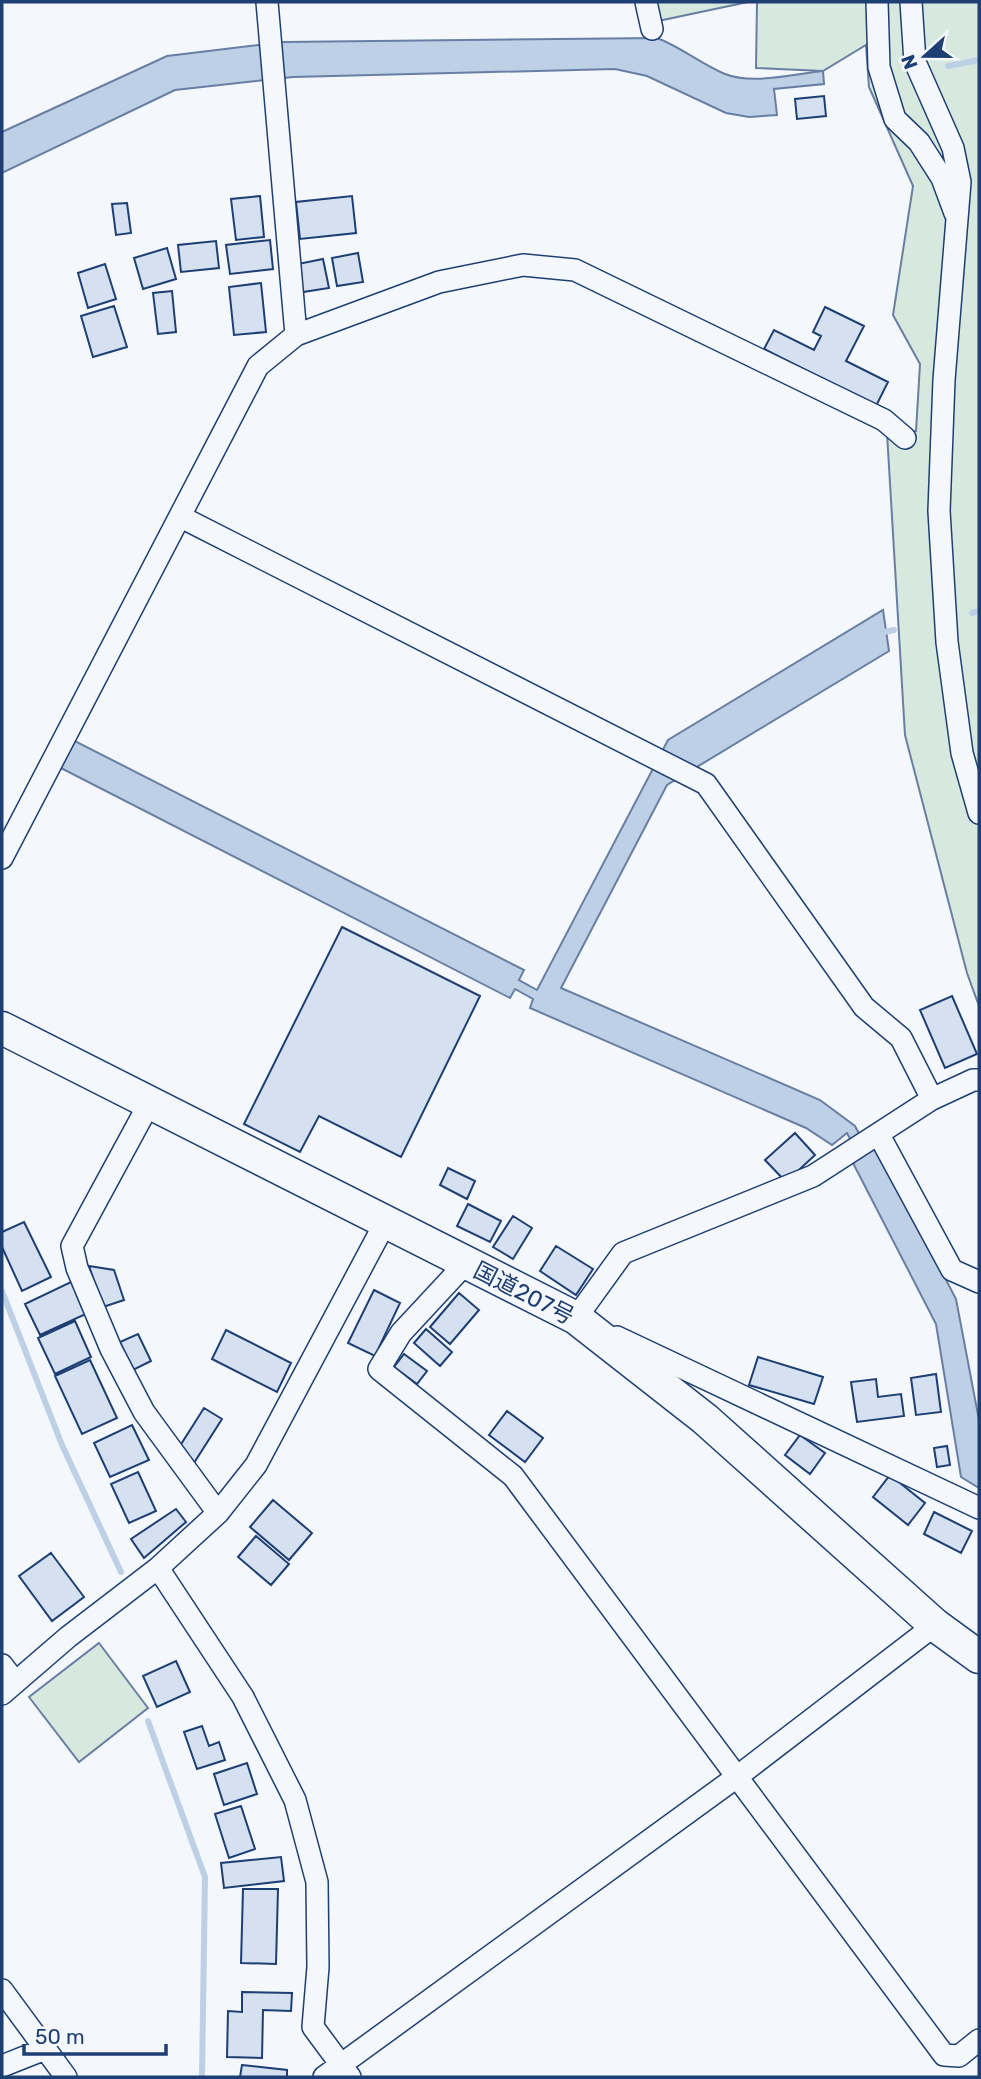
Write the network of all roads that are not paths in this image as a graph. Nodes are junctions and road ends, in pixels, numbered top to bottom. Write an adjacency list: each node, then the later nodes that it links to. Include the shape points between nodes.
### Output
1 (267, 2): 7 (street)
2 (646, 2): 5 (street)
3 (877, 2): 6 (street, via 879,67 895,119 919,142 942,178)
4 (911, 2): 6 (street, via 915,62 953,148 960,182)
5 (652, 29)
6 (958, 222): 10 (street, via 944,380 939,511 947,642 962,753)
7 (296, 335): 8 (street, via 439,282 523,265 575,270 884,420); 9 (street, via 258,366)
8 (905, 438)
9 (181, 517): 11 (street); 14 (street, via 706,784 864,1007 901,1038)
10 (979, 813)
11 (2, 858)
12 (2, 1028): 15 (highway, 国道207号)
13 (979, 1080): 14 (street)
14 (932, 1099): 16 (street)
15 (150, 1102): 17 (highway, 国道207号); 22 (street, via 72,1246 106,1337 144,1412)
16 (866, 1143): 19 (street, via 952,1270); 20 (street, via 813,1176 623,1253)
17 (385, 1223): 18 (highway, 国道207号); 22 (street, via 256,1465)
18 (467, 1263): 20 (highway, 国道207号); 27 (street, via 401,1333 379,1369 513,1476)
19 (979, 1282)
20 (576, 1318): 21 (street); 24 (highway, 国道207号, via 705,1419)
21 (979, 1508)
22 (218, 1513): 23 (street)
23 (158, 1568): 26 (street); 32 (street, via 243,1697 295,1800 317,1882 313,2027)
24 (935, 1625): 25 (highway, 国道207号); 27 (street)
25 (979, 1657)
26 (6, 1680)
27 (738, 1776): 29 (street, via 944,2055 958,2056); 32 (street)
28 (2, 1990): 30 (street)
29 (979, 2040)
30 (45, 2049): 31 (street); 33 (street)
31 (2, 2066)
32 (338, 2073)
33 (66, 2077)

